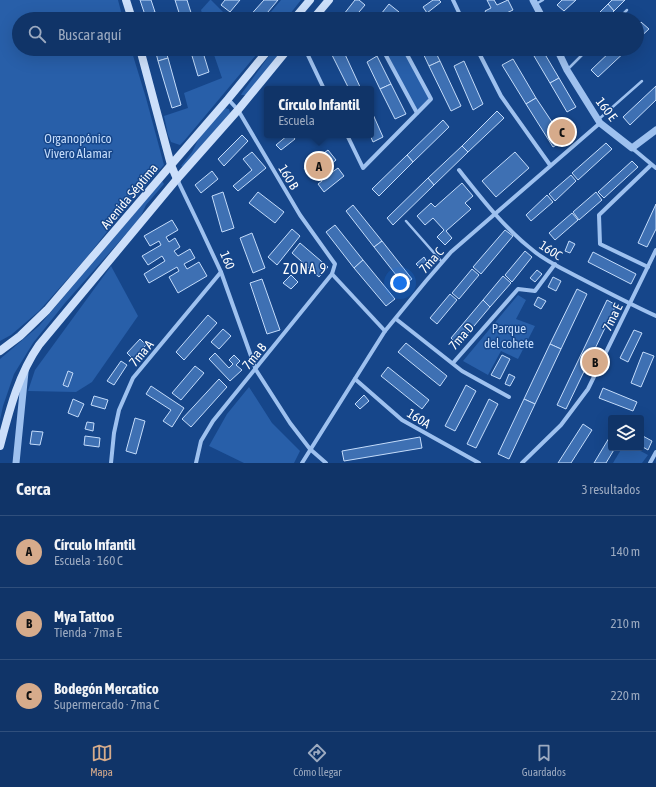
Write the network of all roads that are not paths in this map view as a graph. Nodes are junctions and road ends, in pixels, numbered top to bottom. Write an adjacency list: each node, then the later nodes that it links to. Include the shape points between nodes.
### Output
1 (126, 0): 7 (main road)
2 (310, 0): 8 (main road)
3 (329, 0): 9 (main road)
4 (453, 0): 10 (street)
5 (543, 0): 6 (lane)
6 (534, 2): 11 (street)
7 (130, 12)
8 (300, 12)
9 (319, 12)
10 (459, 12)
11 (539, 12)
12 (142, 56): 31 (main road, 160)
13 (263, 56): 24 (main road, Avenida Séptima)
14 (282, 56): 25 (main road, Avenida Séptima)
15 (308, 56): 23 (street)
16 (386, 56): 26 (street)
17 (408, 56): 26 (street, via 431,99)
18 (481, 56): 33 (street, via 501,96)
19 (560, 56): 21 (street, 160 E)
20 (581, 56): 21 (lane)
21 (567, 70): 27 (street, 160 E)
22 (642, 81): 27 (lane)
23 (323, 86)
24 (228, 99): 25 (street, 160 B); 31 (main road, Avenida Séptima)
25 (238, 110): 36 (main road, Avenida Séptima); 41 (street, 160 B, via 300,215)
26 (417, 113): 29 (street, via 363,168)
27 (599, 122): 30 (street, 160 E); 33 (street, 7ma C)
28 (656, 130): 30 (street)
29 (348, 138)
30 (632, 148): 32 (street, 160 E)
31 (170, 165): 36 (main road, 160); 50 (main road, Avenida Séptima, via 47,310)
32 (651, 165): 34 (street, 160 E); 43 (street, via 599,215 600,244)
33 (550, 166): 37 (street, 7ma C)
34 (656, 168)
35 (459, 170): 37 (street, 160C)
36 (177, 179): 44 (street, 160); 52 (main road, Avenida Séptima, via 46,337)
37 (494, 214): 40 (street, 7ma C); 42 (street, 160C, via 534,251)
38 (406, 222): 40 (lane)
39 (656, 250): 43 (street, 7ma E)
40 (442, 262): 48 (street, 7ma C)
41 (335, 264): 45 (street, 7ma B)
42 (555, 264): 46 (street, 160C); 51 (street, 7ma D, via 535,291 518,289)
43 (648, 267): 46 (street, 7ma E)
44 (221, 272): 53 (street, 160); 60 (street, 7ma A, via 133,378 119,410)
45 (332, 274): 49 (street); 53 (street, 7ma B)
46 (630, 304): 47 (street, 160C); 65 (street, 7ma E, via 588,389 561,425)
47 (656, 316)
48 (396, 318): 49 (street, 7ma C); 51 (street)
49 (385, 331): 54 (street, 7ma C)
50 (0, 351)
51 (453, 363): 55 (street)
52 (25, 370): 56 (main road, Avenida Séptima, via 10,408); 59 (street, Avenida Séptima)
53 (256, 370): 57 (street, 160); 61 (street, 7ma B, via 213,421 201,441)
54 (355, 379): 57 (street, 7ma C); 64 (street, 160A, via 402,420)
55 (509, 397)
56 (0, 446)
57 (310, 449): 62 (street, 7ma C); 63 (street, 160)
58 (656, 452): 66 (street)
59 (16, 463)
60 (111, 463)
61 (196, 463)
62 (302, 463)
63 (326, 463)
64 (479, 463)
65 (522, 463)
66 (650, 463)

